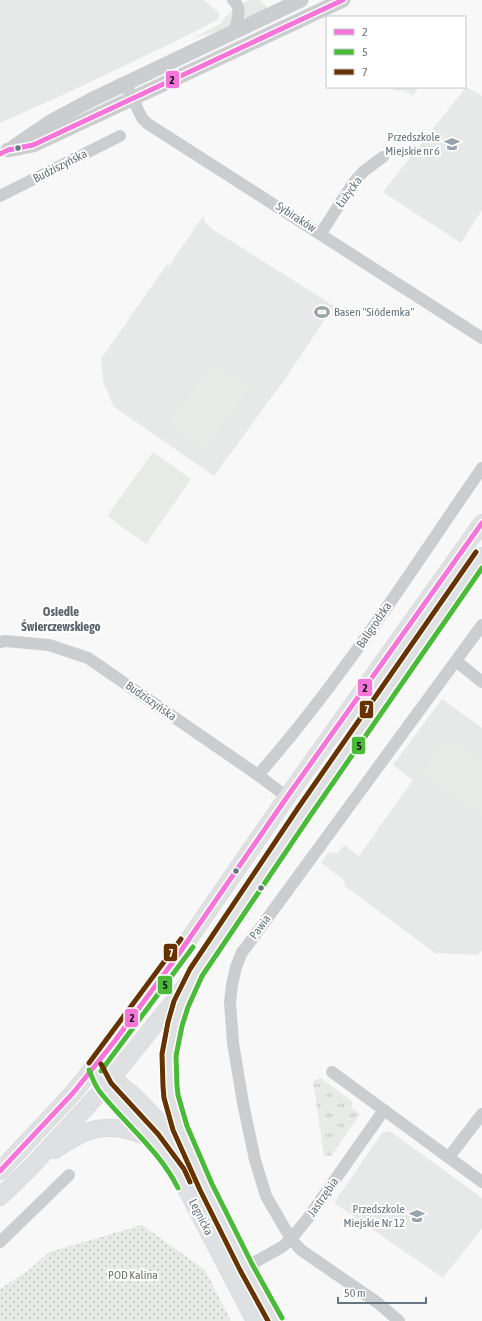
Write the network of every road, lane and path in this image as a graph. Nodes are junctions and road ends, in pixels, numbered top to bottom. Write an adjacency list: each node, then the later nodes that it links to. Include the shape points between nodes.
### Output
1 (233, 0): 4 (street, via 239,11)
2 (301, 0): 4 (street)
3 (343, 0): 6 (street)
4 (234, 32): 5 (street)
5 (125, 83): 6 (street, Sybiraków); 8 (street, via 52,121)
6 (132, 98): 8 (street, via 33,145); 11 (street, Sybiraków, via 148,124)
7 (120, 136): 10 (street, Budziszyńska)
8 (4, 152)
9 (383, 157): 11 (street, Łużycka, via 354,182)
10 (0, 196)
11 (321, 233): 12 (street, Sybiraków)
12 (482, 338)
13 (482, 468): 20 (street, Baligrodzka, via 346,666)
14 (482, 523): 21 (main road)
15 (482, 556): 22 (main road)
16 (482, 625): 18 (street, Pawia)
17 (0, 642): 20 (street, Budziszyńska, via 50,645 88,658)
18 (456, 661): 19 (street); 36 (street, Pawia, via 242,952 236,967 231,994 232,1032 255,1160 265,1192)
19 (482, 682)
20 (258, 775): 21 (street, Budziszyńska)
21 (287, 797): 23 (main road, via 178,955)
22 (196, 973): 25 (main road); 34 (main road, via 181,1004 175,1024 169,1054 170,1086 180,1128)
23 (95, 1067): 25 (main road, Legnicka); 31 (main road)
24 (332, 1072): 26 (street)
25 (109, 1082): 28 (main road, Legnicka); 30 (main road); 34 (main road, Legnicka, via 134,1096 157,1120)
26 (384, 1110): 29 (street); 36 (street, Jastrzębia)
27 (482, 1114): 29 (street)
28 (152, 1138): 30 (main road, via 115,1128 85,1132 65,1142); 39 (main road, Legnicka, via 178,1173)
29 (449, 1157): 33 (street)
30 (32, 1166): 35 (main road)
31 (0, 1171)
32 (70, 1175): 37 (street)
33 (482, 1182)
34 (206, 1187): 38 (main road, Legnicka)
35 (0, 1197)
36 (291, 1239): 38 (street, Jastrzębia, via 282,1247); 41 (street, via 301,1250 378,1303)
37 (0, 1242)
38 (246, 1267): 40 (main road, Legnicka)
39 (255, 1321)
40 (276, 1321)
41 (399, 1321)

